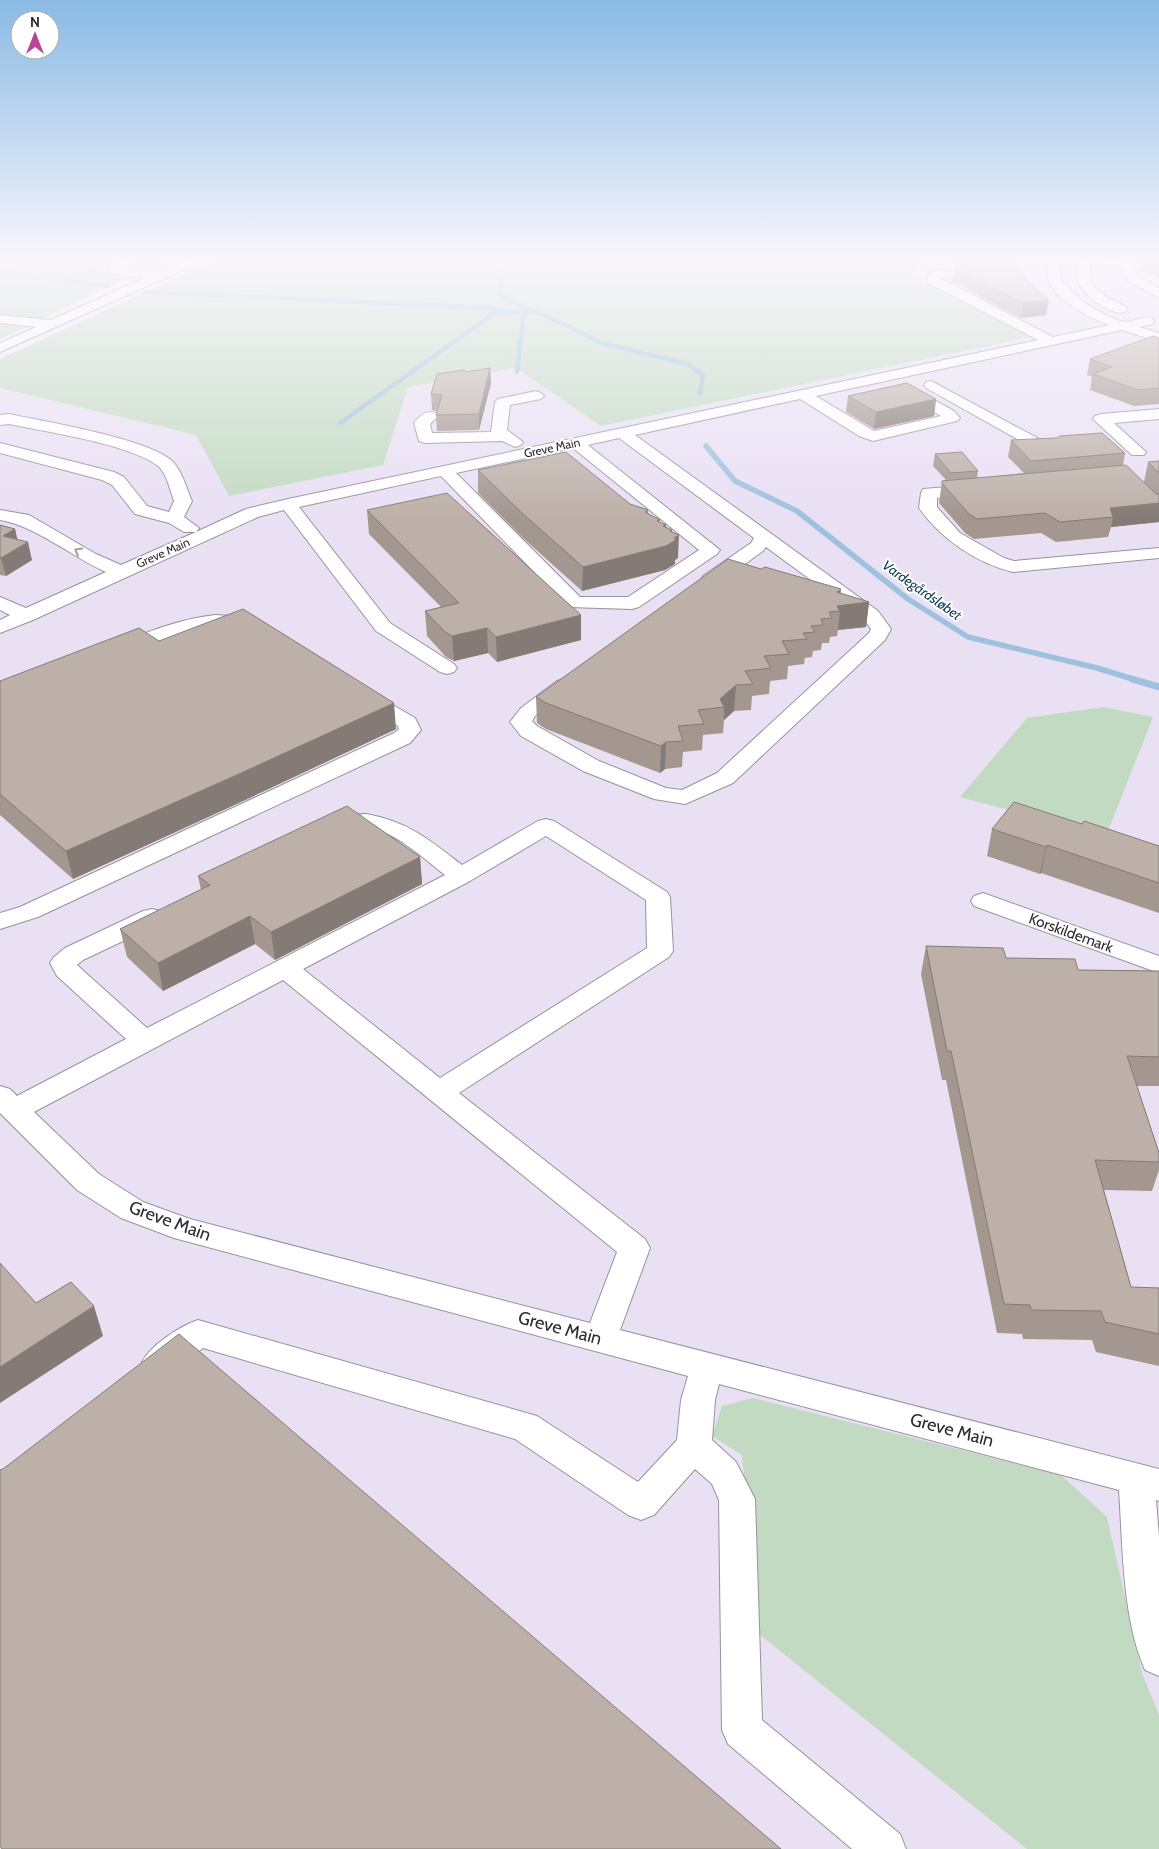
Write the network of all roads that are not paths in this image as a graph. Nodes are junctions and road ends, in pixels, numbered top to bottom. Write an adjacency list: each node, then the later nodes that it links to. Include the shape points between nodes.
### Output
1 (1036, 345): 2 (street, Greve Main)
2 (909, 372): 3 (street, Greve Main); 13 (street)
3 (886, 378): 4 (street, Greve Main); 4 (street, via 952,418 873,436)
4 (804, 395): 9 (street, Greve Main)
5 (536, 396): 10 (street, via 503,402 499,432)
6 (1159, 414): 14 (street, via 1101,419)
7 (431, 416): 10 (street, via 422,424 425,438)
8 (0, 420): 20 (street, via 9,419 134,448 164,462 182,501)
9 (622, 434): 11 (street, Greve Main); 22 (street)
10 (506, 436): 15 (street)
11 (576, 443): 15 (street, Greve Main); 16 (street, via 711,550 632,603 576,603)
12 (0, 448): 20 (street, via 108,476 118,481 141,510)
13 (1048, 450)
14 (1138, 452)
15 (529, 453): 16 (street, Greve Main)
16 (445, 471): 18 (street, Greve Main)
17 (988, 488): 23 (street, via 929,494 928,508 954,536 998,562 1013,567)
18 (288, 504): 21 (street, Greve Main, via 252,513); 31 (street, via 382,627)
19 (0, 515): 24 (street, one-way to 19, via 90,558 23,519)
20 (175, 519): 21 (street)
21 (203, 535): 24 (street, Greve Main)
22 (764, 536): 25 (street, via 757,547); 32 (street, via 871,615 881,629 878,636 725,778 685,797 662,794 591,766 530,731 521,722 528,712)
23 (1159, 553)
24 (122, 572): 27 (street, Greve Main)
25 (692, 593)
26 (0, 603): 27 (street)
27 (26, 616): 28 (street, Greve Main)
28 (0, 628)
29 (266, 635): 30 (street, via 250,625 208,620)
30 (103, 657)
31 (447, 668)
32 (582, 672)
33 (347, 685): 38 (street, via 407,723 410,730 402,738 29,912)
34 (315, 839): 35 (street, via 351,822 372,822 398,829)
35 (461, 876): 40 (street); 42 (street, via 546,826 658,896 660,951)
36 (983, 901): 39 (street, Korskildemark)
37 (172, 907): 41 (street, via 74,954 63,963 66,970)
38 (0, 921)
39 (1159, 965)
40 (284, 967): 41 (street); 42 (street)
41 (144, 1041): 43 (street)
42 (439, 1092): 44 (street, via 634,1248)
43 (6, 1103): 44 (street, Greve Main, via 88,1182 132,1210 185,1230)
44 (600, 1338): 45 (street, Greve Main)
45 (707, 1366): 47 (street, via 698,1400); 48 (street, Greve Main)
46 (134, 1381): 47 (street, via 198,1332 525,1427 641,1504)
47 (694, 1446): 50 (street, via 724,1472 737,1499 742,1730)
48 (1147, 1482): 49 (street, via 1144,1576 1154,1644)
49 (1159, 1657)
50 (885, 1849)

